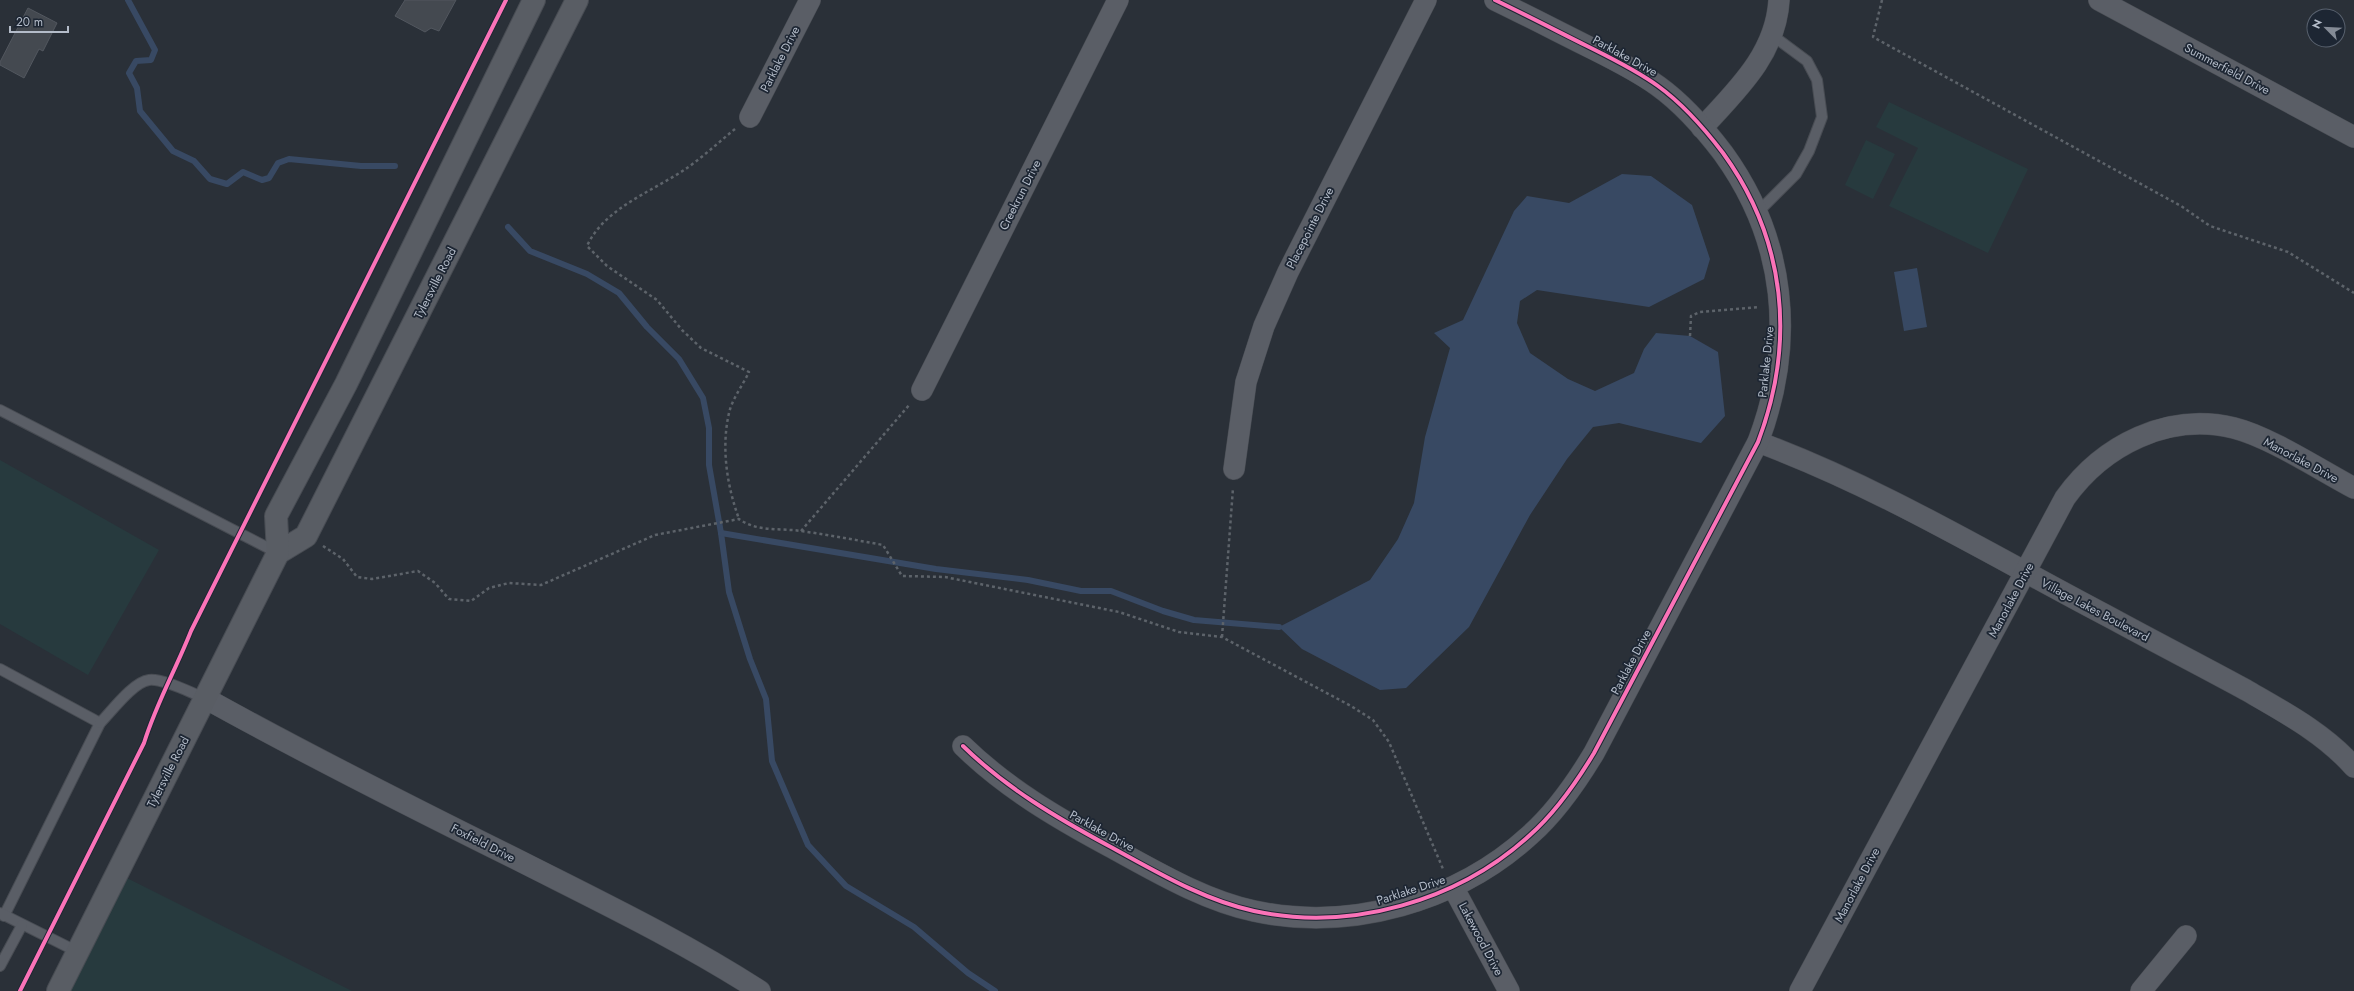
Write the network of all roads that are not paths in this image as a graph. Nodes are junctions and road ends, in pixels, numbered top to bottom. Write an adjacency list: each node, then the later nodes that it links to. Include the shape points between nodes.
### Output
1 (534, 0): 19 (main road, Tylersville Road, via 352,370 276,516)
2 (577, 0): 19 (main road, Tylersville Road, via 306,536)
3 (810, 0): 10 (street, Parklake Drive)
4 (1118, 0): 14 (street, Creekrun Drive)
5 (1426, 0): 17 (street, Placepointe Drive, via 1288,272 1264,326 1246,382)
6 (1495, 0): 11 (street, Parklake Drive, via 1620,62 1680,104)
7 (1779, 0): 9 (street)
8 (2099, 0): 12 (street, Summerfield Drive)
9 (1772, 35): 11 (street, via 1750,75); 13 (lane, via 1807,61 1817,80 1822,117 1809,151 1796,174)
10 (750, 117)
11 (1702, 128): 13 (street, Parklake Drive, via 1737,173)
12 (2354, 137)
13 (1758, 212): 16 (street, Parklake Drive, via 1772,254 1780,306 1780,342 1775,386 1769,415)
14 (922, 390)
15 (0, 410): 19 (lane)
16 (1758, 442): 20 (street, Village Lakes Boulevard, via 1840,476 1906,508); 26 (street, Parklake Drive, via 1597,747 1578,778 1561,802 1531,835 1496,862)
17 (1234, 469)
18 (2354, 488): 20 (street, Manorlake Drive, via 2276,446 2234,428 2190,425 2160,430 2132,439 2094,464 2065,498)
19 (278, 554): 22 (main road, Tylersville Road)
20 (2026, 573): 25 (street, Village Lakes Boulevard, via 2284,712 2322,736); 35 (street, Manorlake Drive)
21 (0, 669): 23 (lane)
22 (205, 698): 23 (lane, via 168,684 149,680 134,687); 30 (main road, Tylersville Road); 33 (street, Foxfield Drive, via 297,750 649,926 712,960)
23 (100, 723): 27 (lane)
24 (962, 746): 26 (street, Parklake Drive, via 1007,785 1069,824 1199,893 1241,908 1285,916 1329,918 1373,913 1402,906)
25 (2354, 767)
26 (1453, 887): 34 (street, Lakewood Drive)
27 (2, 914): 28 (lane)
28 (22, 925): 30 (lane); 31 (lane)
29 (2186, 936): 36 (street)
30 (78, 952): 32 (main road, Tylersville Road)
31 (0, 966)
32 (58, 991)
33 (760, 991)
34 (1509, 991)
35 (1800, 991)
36 (2141, 991)

